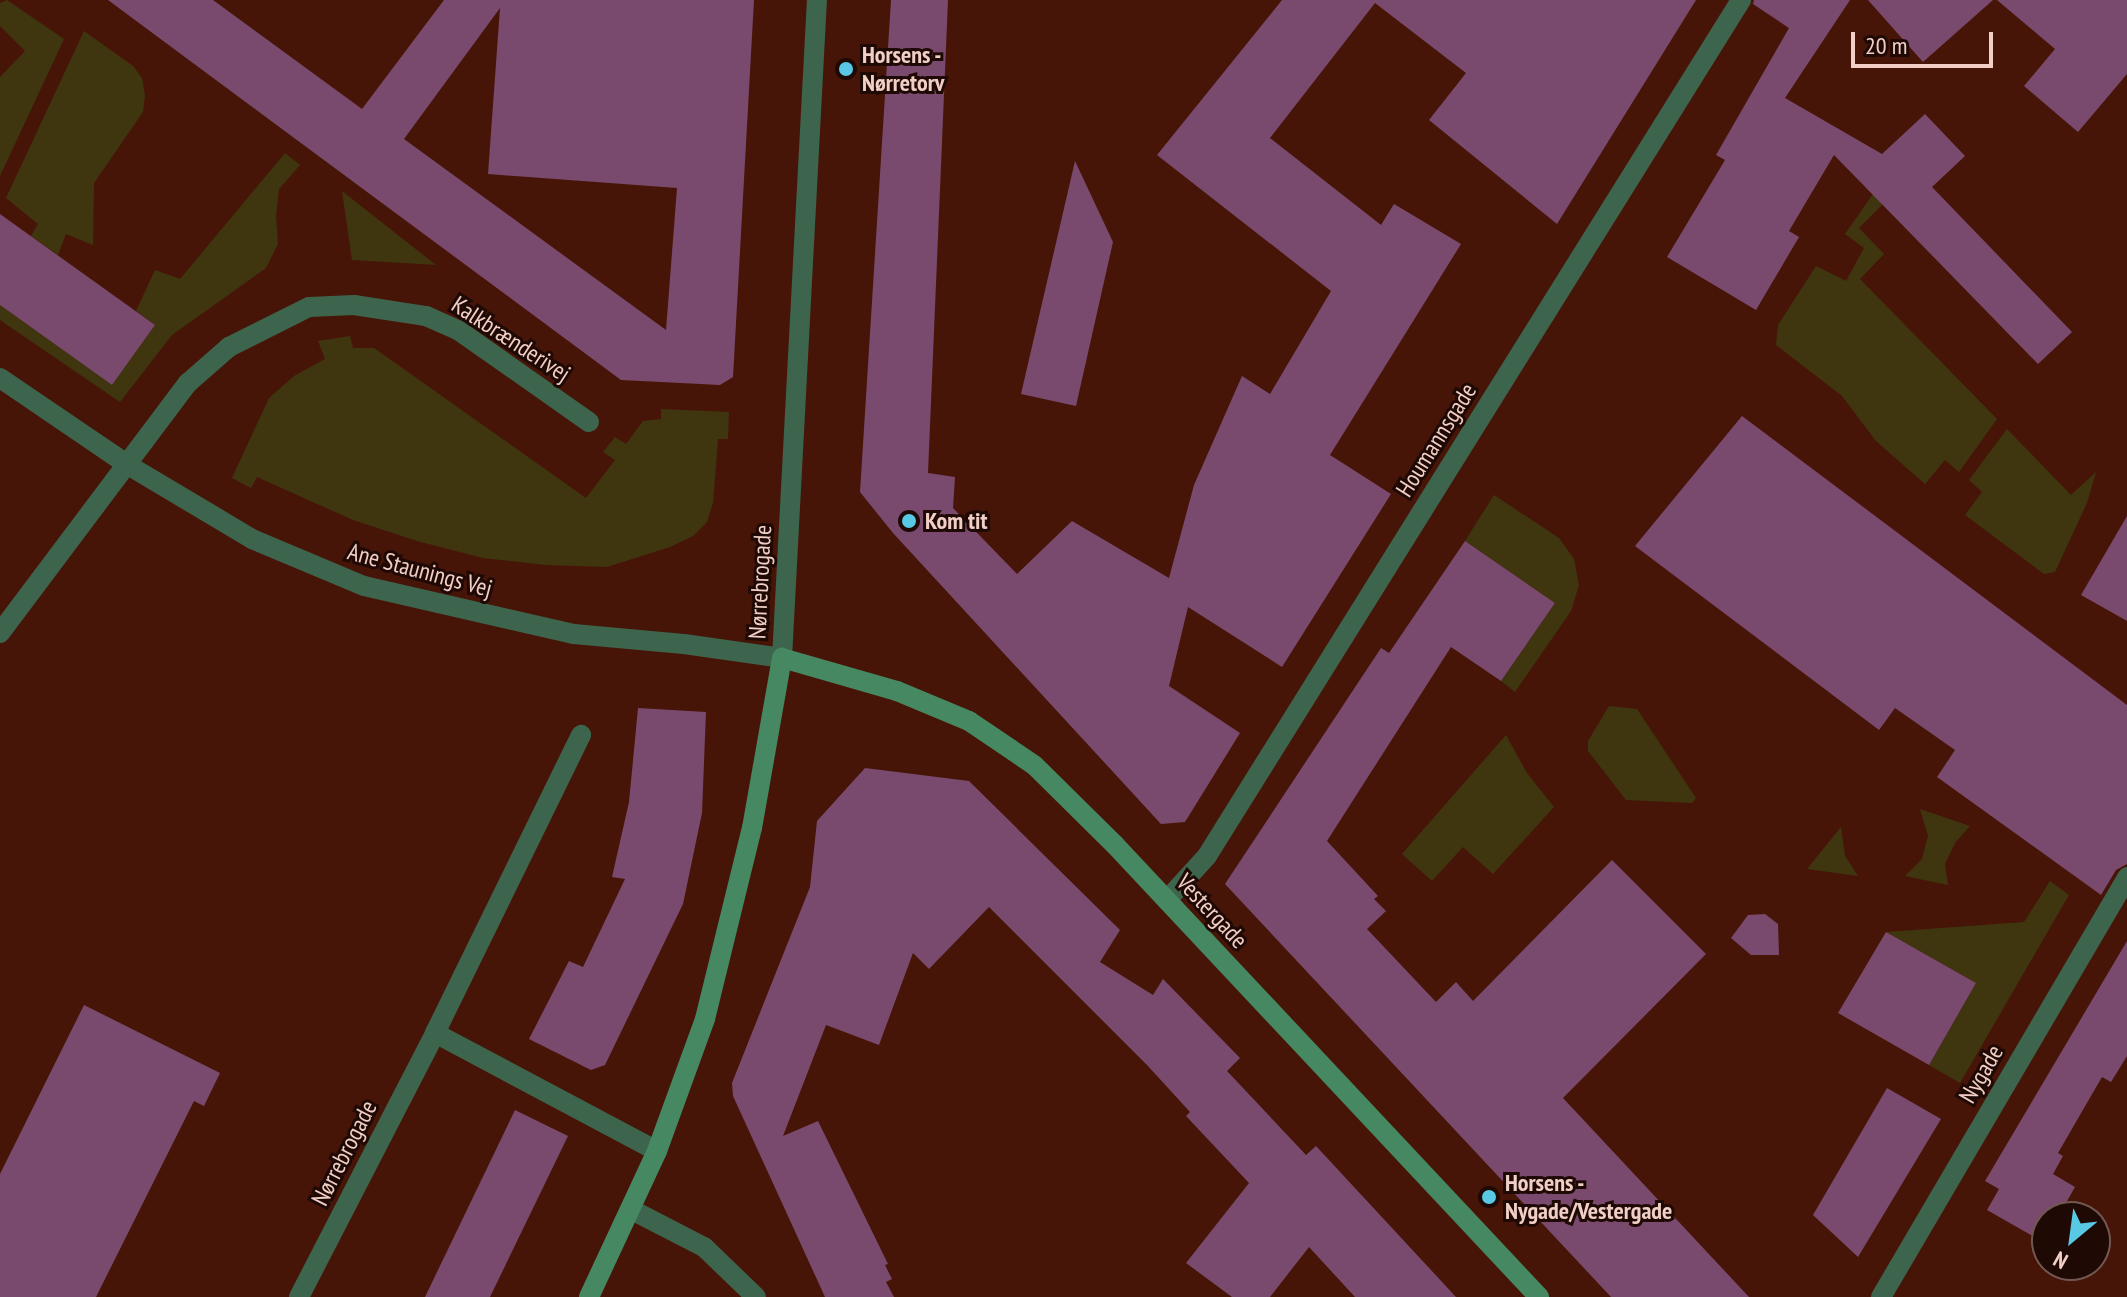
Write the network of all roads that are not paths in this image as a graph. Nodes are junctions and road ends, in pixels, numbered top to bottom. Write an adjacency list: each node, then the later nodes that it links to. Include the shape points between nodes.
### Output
1 (817, 0): 7 (street, Nørrebrogade)
2 (1741, 0): 10 (street, Houmannsgade, via 1207,856)
3 (0, 378): 5 (street, Ane Staunings Vej)
4 (589, 422): 5 (street, Kalkbrænderivej, via 458,330 426,316 354,305 309,307 229,347 188,383)
5 (128, 465): 6 (street, Kalkbrænderivej); 7 (street, Ane Staunings Vej, via 252,539 364,586 574,634)
6 (0, 633)
7 (782, 658): 10 (main road, Vestergade, via 897,691 969,721 1034,765); 12 (main road, Nørrebrogade, via 752,828 705,1019)
8 (581, 735): 11 (street, Nørrebrogade)
9 (2127, 877): 18 (street, Nygade)
10 (1167, 900): 17 (main road, Vestergade)
11 (435, 1033): 12 (street); 14 (street, Nørrebrogade)
12 (657, 1151): 13 (main road, Nørrebrogade)
13 (632, 1210): 15 (main road, Nørrebrogade); 16 (street, via 704,1247)
14 (299, 1297)
15 (589, 1297)
16 (756, 1297)
17 (1539, 1297)
18 (1881, 1297)

